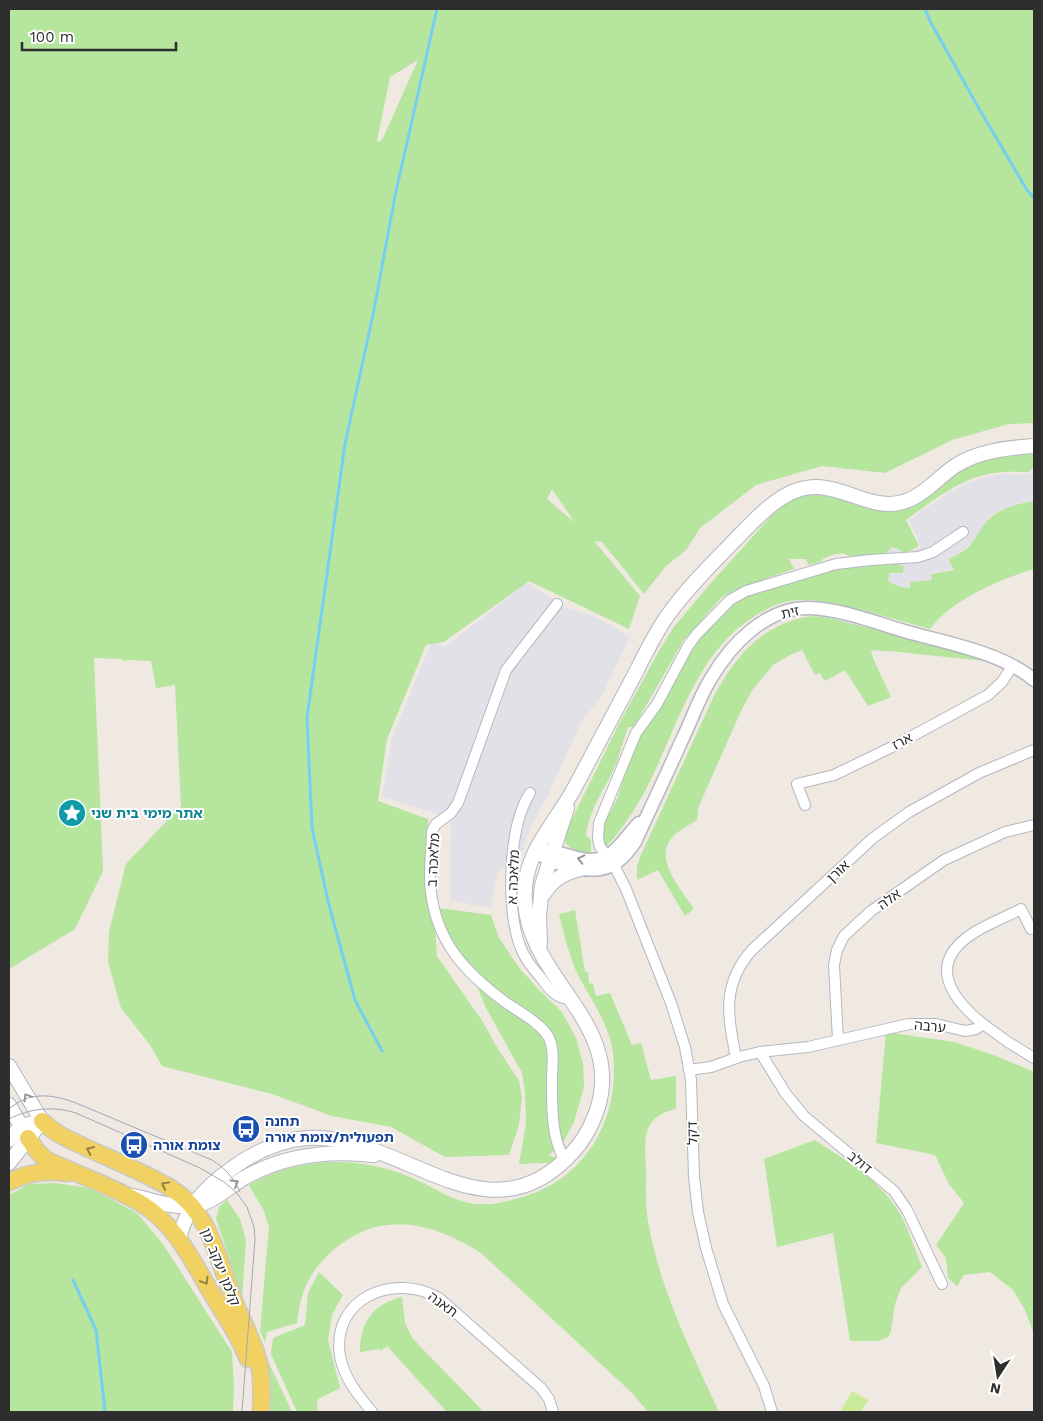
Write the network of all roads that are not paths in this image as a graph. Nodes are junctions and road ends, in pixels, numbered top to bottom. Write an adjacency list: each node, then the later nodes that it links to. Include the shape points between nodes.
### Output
1 (1034, 446): 8 (main road, via 979,454 952,467 912,499 896,504 815,486 793,491 773,504 703,573 668,615)
2 (963, 532): 13 (street, דקל, via 933,552 918,557 836,564 730,600 688,646 657,704 636,733 599,823 599,843)
3 (558, 604): 30 (street, מלאכה ב, via 506,670 458,802 451,814 436,824 432,831 431,892 440,928 452,952 468,972 548,1038 553,1054 554,1125 558,1150)
4 (1013, 665): 5 (street, זית); 9 (street, ארז, via 988,695 834,775 797,784); 13 (street, זית, via 844,613 808,608 776,615 745,636 719,665 646,815 615,850)
5 (1034, 680)
6 (1034, 751): 22 (street, אורן, via 979,772 894,822 752,950 737,970 730,991 729,1024)
7 (530, 793): 18 (street, מלאכה א, via 516,823 510,893 513,920 529,964 555,994)
8 (572, 793): 11 (main road); 12 (main road)
9 (805, 805)
10 (1034, 825): 20 (street, אלה, via 1011,830 944,860 871,912 844,936 834,964)
11 (535, 851): 12 (street); 17 (main road, via 527,874 525,902 530,930)
12 (550, 856): 13 (street, one-way to 12); 14 (street); 15 (main road)
13 (611, 861): 14 (street, via 596,871); 25 (street, דקל, via 626,889 676,1017)
14 (581, 870): 15 (main road, via 558,877)
15 (540, 900): 17 (main road)
16 (1030, 929): 19 (street, via 1021,909 968,937 951,956 947,972 952,991)
17 (541, 955): 18 (main road)
18 (571, 999): 30 (main road, via 594,1038 602,1068 602,1085 590,1126 577,1148)
19 (983, 1024): 20 (street, ערבה, via 976,1029 965,1030 928,1023 909,1024); 23 (street)
20 (838, 1040): 21 (street, ערבה)
21 (760, 1052): 22 (street, ערבה); 37 (street, דולב, via 804,1116 894,1191 907,1210)
22 (736, 1058): 25 (street, ערבה)
23 (1034, 1058)
24 (9, 1066): 27 (main road, one-way to 24)
25 (690, 1070): 41 (street, דקל, via 694,1177 706,1248 723,1304 764,1386)
26 (9, 1105): 28 (main road)
27 (42, 1121): 28 (main road); 35 (main road, קלמן יעקב מן, one-way to 27, via 161,1183 58,1135)
28 (25, 1132): 29 (main road); 31 (main road); 32 (main road, קלמן יעקב מן, via 45,1158)
29 (9, 1140)
30 (564, 1161): 35 (main road, via 552,1172 515,1188 483,1190 457,1184 401,1160 378,1155 353,1153 298,1157 261,1169 210,1200)
31 (9, 1163)
32 (84, 1176): 33 (main road, via 50,1172); 34 (main road, קלמן יעקב מן)
33 (9, 1182)
34 (121, 1193): 35 (main road); 36 (main road, קלמן יעקב מן, via 152,1211)
35 (192, 1206): 36 (main road); 38 (main road, קלמן יעקב מן, via 216,1249 258,1360 262,1382)
36 (179, 1239): 38 (main road, קלמן יעקב מן, one-way to 38, via 226,1316 246,1356 254,1374)
37 (942, 1284)
38 (261, 1412)
39 (372, 1412): 40 (street, תאנה, via 349,1382 342,1365 342,1330 350,1313 364,1298 383,1289 403,1287 431,1294 446,1304 541,1388)
40 (553, 1412)
41 (772, 1412)

